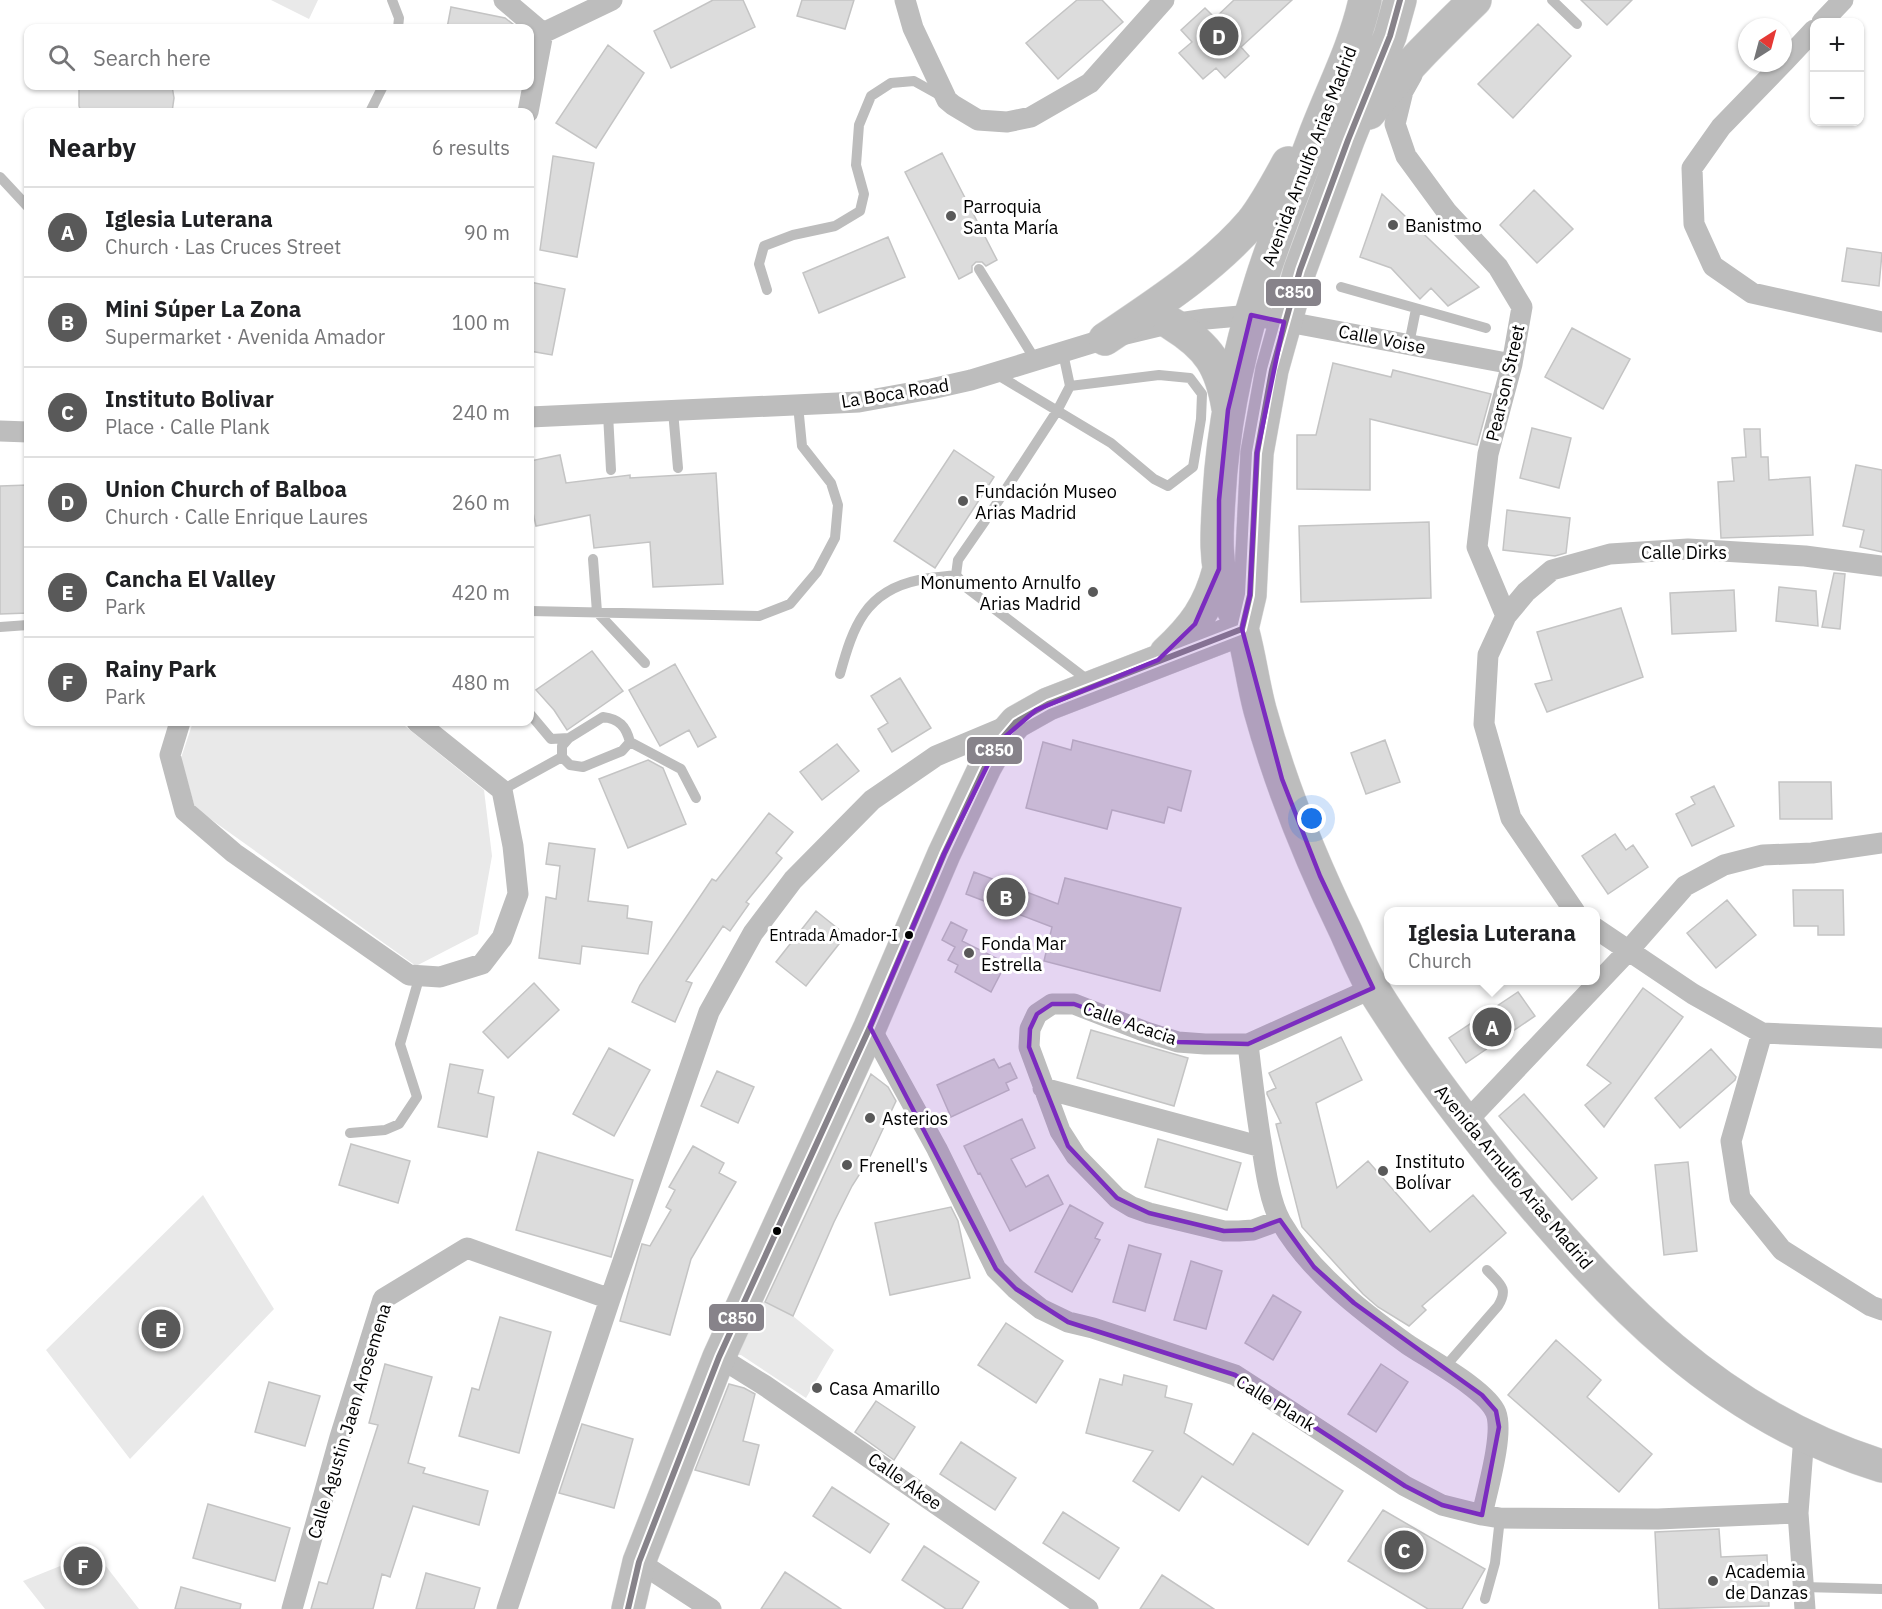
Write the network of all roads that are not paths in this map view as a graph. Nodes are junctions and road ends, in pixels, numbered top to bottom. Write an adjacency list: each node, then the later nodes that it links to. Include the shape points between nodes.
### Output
1 (392, 0): 12 (lane)
2 (504, 0): 13 (street)
3 (612, 0): 16 (street)
4 (905, 0): 25 (street, via 913,28)
5 (1164, 0): 25 (street, via 1090,83 1031,117 1007,122 978,120)
6 (1365, 0): 22 (main road, Avenida Arnulfo Arias Madrid, via 1352,45)
7 (1400, 0): 28 (main road, Avenida Arnulfo Arias Madrid, via 1390,36)
8 (1475, 0): 18 (main road)
9 (1552, 0): 14 (lane)
10 (1844, 0): 11 (street)
11 (1826, 18)
12 (398, 24)
13 (532, 24)
14 (1578, 24)
15 (534, 25): 16 (street)
16 (543, 33): 21 (street)
17 (1810, 35): 19 (street)
18 (1425, 49): 28 (main road); 44 (street, Pearson Street, via 1403,91 1395,124 1406,156 1447,212 1498,267 1522,307)
19 (1792, 54)
20 (1774, 72): 37 (street, via 1721,127 1692,168 1694,224 1713,266 1752,293)
21 (534, 80)
22 (1332, 89): 35 (main road, Avenida Arnulfo Arias Madrid); 40 (main road, via 1245,230 1177,289)
23 (381, 90): 26 (lane)
24 (532, 90): 27 (street)
25 (947, 99): 33 (lane, via 914,81 891,83 871,96 858,126 856,165 864,194 860,211 835,226 764,246 759,264)
26 (372, 108)
27 (529, 108)
28 (1347, 140): 36 (main road, Avenida Arnulfo Arias Madrid)
29 (0, 177): 30 (lane)
30 (24, 203)
31 (979, 269): 43 (lane)
32 (1341, 287): 34 (lane)
33 (767, 290)
34 (1416, 309): 39 (lane); 41 (lane)
35 (1251, 315): 36 (street, Calle Voise); 38 (street, La Boca Road); 48 (main road, Avenida Arnulfo Arias Madrid)
36 (1284, 322): 41 (street, Calle Voise); 68 (main road, Avenida Arnulfo Arias Madrid, via 1257,453 1250,595)
37 (1882, 322)
38 (1172, 324): 40 (street, La Boca Road); 48 (main road, via 1193,337 1212,360 1222,380)
39 (1486, 328)
40 (1105, 339): 42 (street, La Boca Road)
41 (1409, 344): 44 (street, Calle Voise)
42 (1063, 353): 43 (street, La Boca Road); 46 (lane)
43 (1036, 361): 45 (street, La Boca Road)
44 (1512, 364): 65 (street, Pearson Street, via 1488,454 1478,548)
45 (996, 374): 47 (street, La Boca Road, via 859,402); 50 (lane)
46 (1070, 386): 50 (lane); 50 (lane, via 1159,375 1190,378 1202,394 1193,467 1168,486 1111,443)
47 (798, 405): 49 (street, La Boca Road); 64 (lane, via 802,446 831,483 838,505 835,538 817,572 790,604 759,616)
48 (1228, 410): 61 (main road, Avenida Arnulfo Arias Madrid, via 1219,501)
49 (673, 411): 51 (street, La Boca Road); 55 (lane)
50 (1058, 411): 57 (lane)
51 (608, 414): 52 (street, La Boca Road); 56 (lane)
52 (534, 417)
53 (0, 431): 54 (street)
54 (24, 432)
55 (678, 468)
56 (611, 470)
57 (993, 509)
58 (986, 521): 62 (lane, via 958,560)
59 (593, 559): 64 (lane)
60 (1882, 566): 65 (street, Calle Dirks, via 1805,556 1688,549 1610,554 1552,570)
61 (1219, 569): 68 (main road, Avenida Arnulfo Arias Madrid); 69 (main road, via 1203,613)
62 (956, 575): 71 (lane, via 918,580 884,592 863,613 849,640); 72 (lane, via 967,588)
63 (534, 611): 64 (lane)
64 (597, 612): 70 (lane)
65 (1506, 616): 83 (street, Calle Dirks, via 1488,655 1484,724 1511,818)
66 (24, 625): 67 (lane)
67 (0, 627)
68 (1242, 629): 69 (main road); 89 (main road, Avenida Arnulfo Arias Madrid, via 1260,709 1282,779 1320,876)
69 (1158, 660): 72 (main road)
70 (645, 663)
71 (840, 674)
72 (1094, 685): 74 (main road)
73 (534, 719): 77 (lane, via 551,739)
74 (1016, 722): 90 (main road, via 985,766); 100 (street, via 936,756 872,800 793,880 753,933 709,1012)
75 (179, 726): 86 (street, via 170,755 185,811 234,853 409,975)
76 (422, 726): 80 (street)
77 (569, 738): 78 (lane, via 603,717 615,718 627,729); 79 (lane, via 562,746)
78 (630, 742): 79 (lane, via 622,752 583,767 570,765); 81 (lane, via 681,769)
79 (562, 757): 80 (lane)
80 (502, 790): 86 (street, via 518,894 502,938 482,964 440,977)
81 (696, 798)
82 (1882, 843): 85 (street, via 1763,855 1724,865 1685,886)
83 (1572, 907)
84 (1600, 931): 85 (street)
85 (1628, 951): 87 (street); 91 (street)
86 (420, 975): 96 (lane, via 400,1044 417,1096 399,1124 385,1130)
87 (1600, 981)
88 (1596, 985): 95 (street)
89 (1372, 988): 93 (street); 95 (main road, Avenida Arnulfo Arias Madrid)
90 (870, 1027): 102 (main road); 107 (street, Calle Plank, via 937,1149 996,1269 1024,1296 1068,1322 1235,1375 1405,1486 1442,1506)
91 (1762, 1033): 92 (street); 101 (street, via 1731,1141 1740,1198 1782,1250)
92 (1882, 1038)
93 (1248, 1044): 94 (street, Calle Acacia, via 1178,1042 1074,1004 1052,1004 1037,1014 1029,1029 1029,1047); 97 (street)
94 (1043, 1088): 97 (street); 98 (street, Calle Acacia, via 1068,1146 1117,1198 1132,1207 1224,1231 1253,1230)
95 (1465, 1123): 104 (main road, Avenida Arnulfo Arias Madrid, via 1610,1291 1667,1345 1729,1392)
96 (350, 1134)
97 (1262, 1147): 98 (street, via 1267,1180)
98 (1280, 1220): 103 (street, via 1314,1267 1353,1303)
99 (1488, 1270): 103 (lane, via 1503,1288 1504,1297)
100 (610, 1299): 112 (street, Calle Agustin Jaen Arosemena, via 467,1248 383,1299); 113 (street)
101 (1882, 1310)
102 (718, 1357): 108 (main road); 116 (street, Calle Akee)
103 (1444, 1368): 107 (street, via 1482,1395 1496,1411 1499,1427)
104 (1804, 1436): 105 (main road, Avenida Arnulfo Arias Madrid); 106 (street)
105 (1882, 1466)
106 (1798, 1513): 107 (street, Calle Plank, via 1658,1519); 109 (street)
107 (1491, 1516): 111 (lane, via 1495,1563)
108 (639, 1562): 114 (main road); 115 (street)
109 (1803, 1587): 110 (lane); 117 (street)
110 (1882, 1589)
111 (1485, 1599)
112 (292, 1609)
113 (507, 1609)
114 (628, 1609)
115 (711, 1609)
116 (1088, 1609)
117 (1805, 1609)

